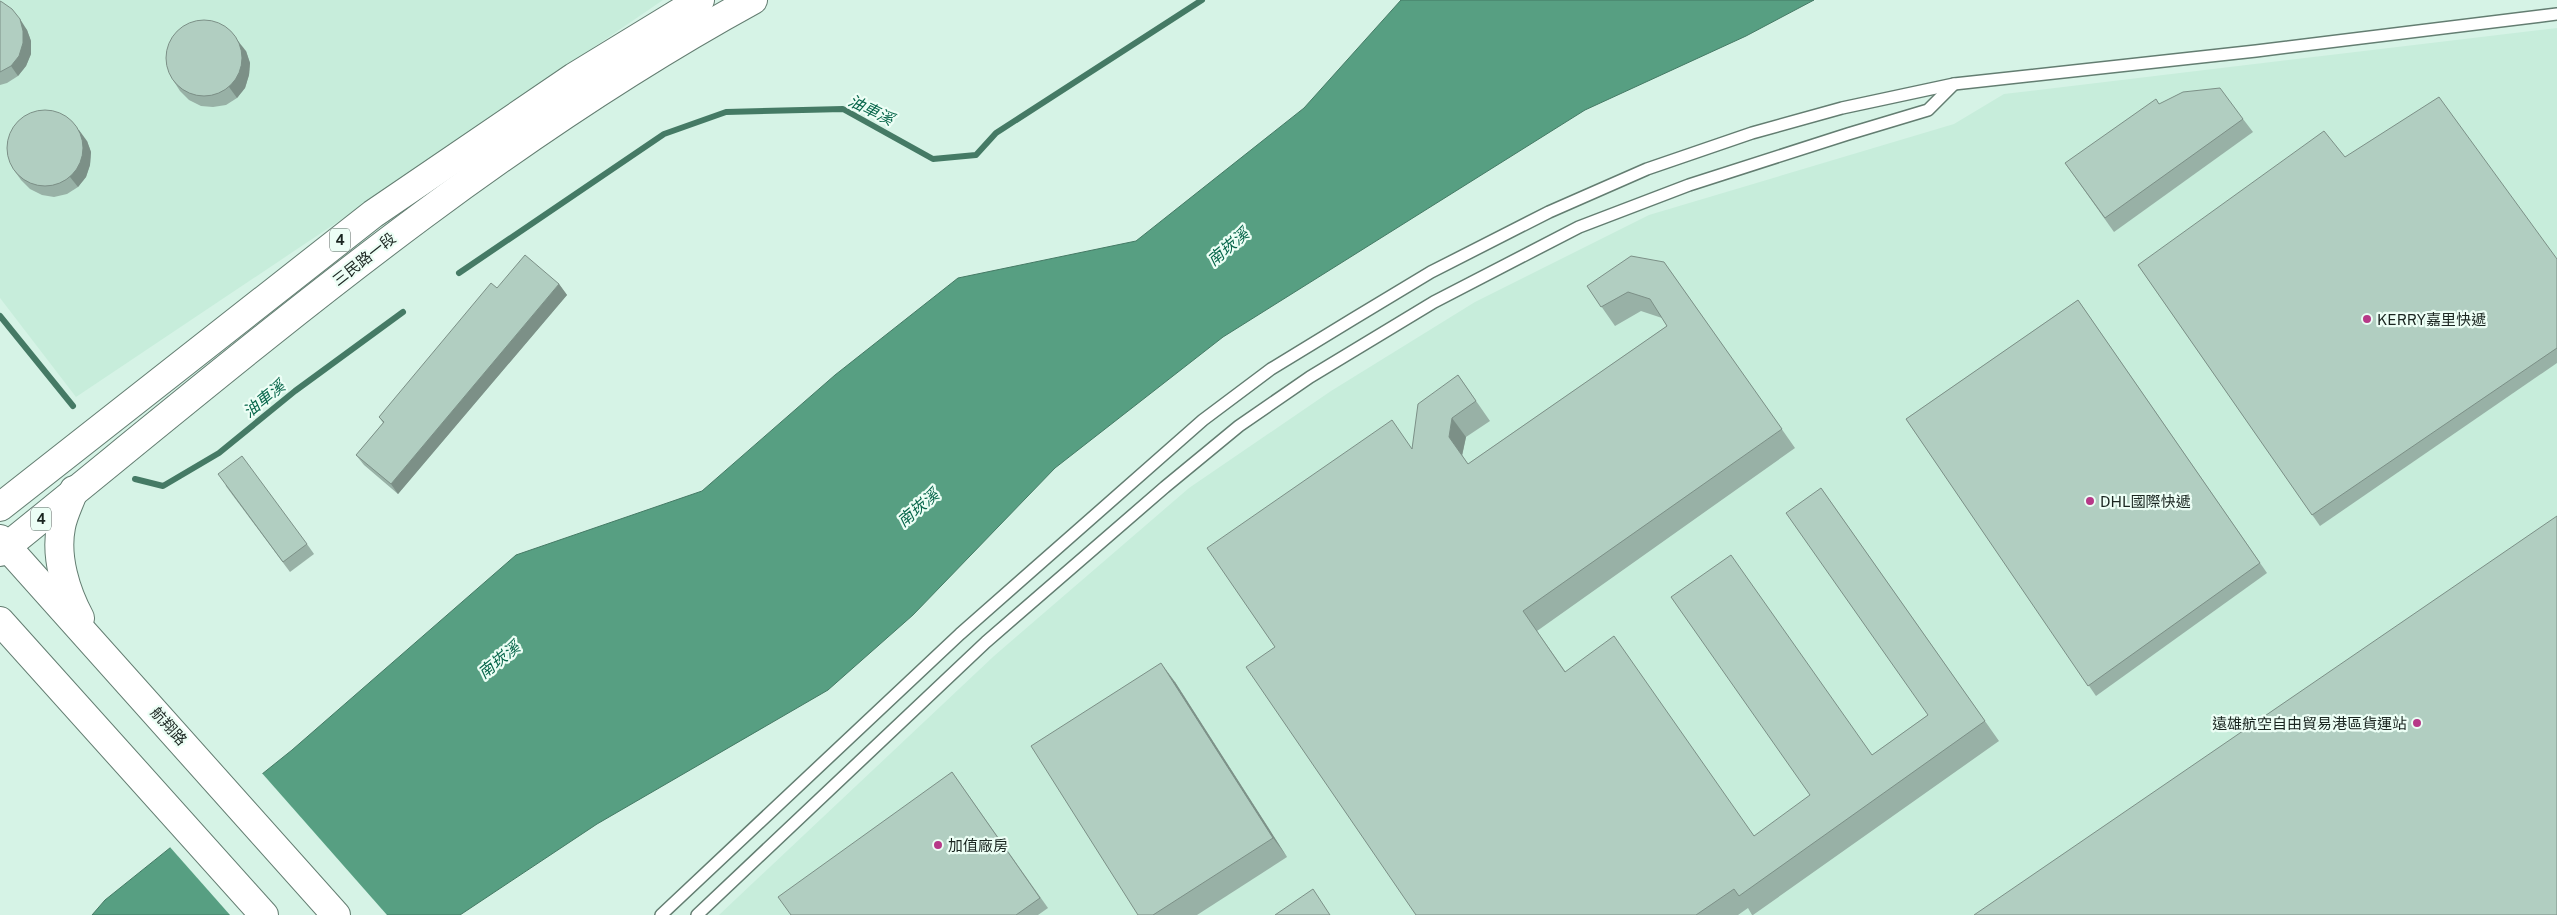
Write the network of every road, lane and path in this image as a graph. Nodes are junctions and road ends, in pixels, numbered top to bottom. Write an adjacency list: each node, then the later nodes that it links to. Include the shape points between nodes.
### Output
1 (700, 0): 6 (main road, 三民路一段 / 4, via 574,77 373,214)
2 (754, 0): 5 (main road, 三民路一段 / 4, via 688,36 535,134 409,224)
3 (2557, 14): 4 (lane)
4 (1954, 84): 12 (lane, via 1842,108 1752,133 1647,169 1549,212 1431,272 1272,369 1203,420 960,634); 13 (lane, via 1928,110 1689,185 1579,227 1434,302 1310,378 1239,426 1180,474 993,636)
5 (74, 490): 7 (main road, 三民路一段 / 4); 9 (main road, via 61,528 61,566 72,603)
6 (0, 507)
7 (2, 546): 9 (main road, 航翔路)
8 (0, 621): 10 (main road)
9 (92, 641): 11 (main road, 航翔路)
10 (264, 915)
11 (336, 915)
12 (661, 915)
13 (697, 915)

